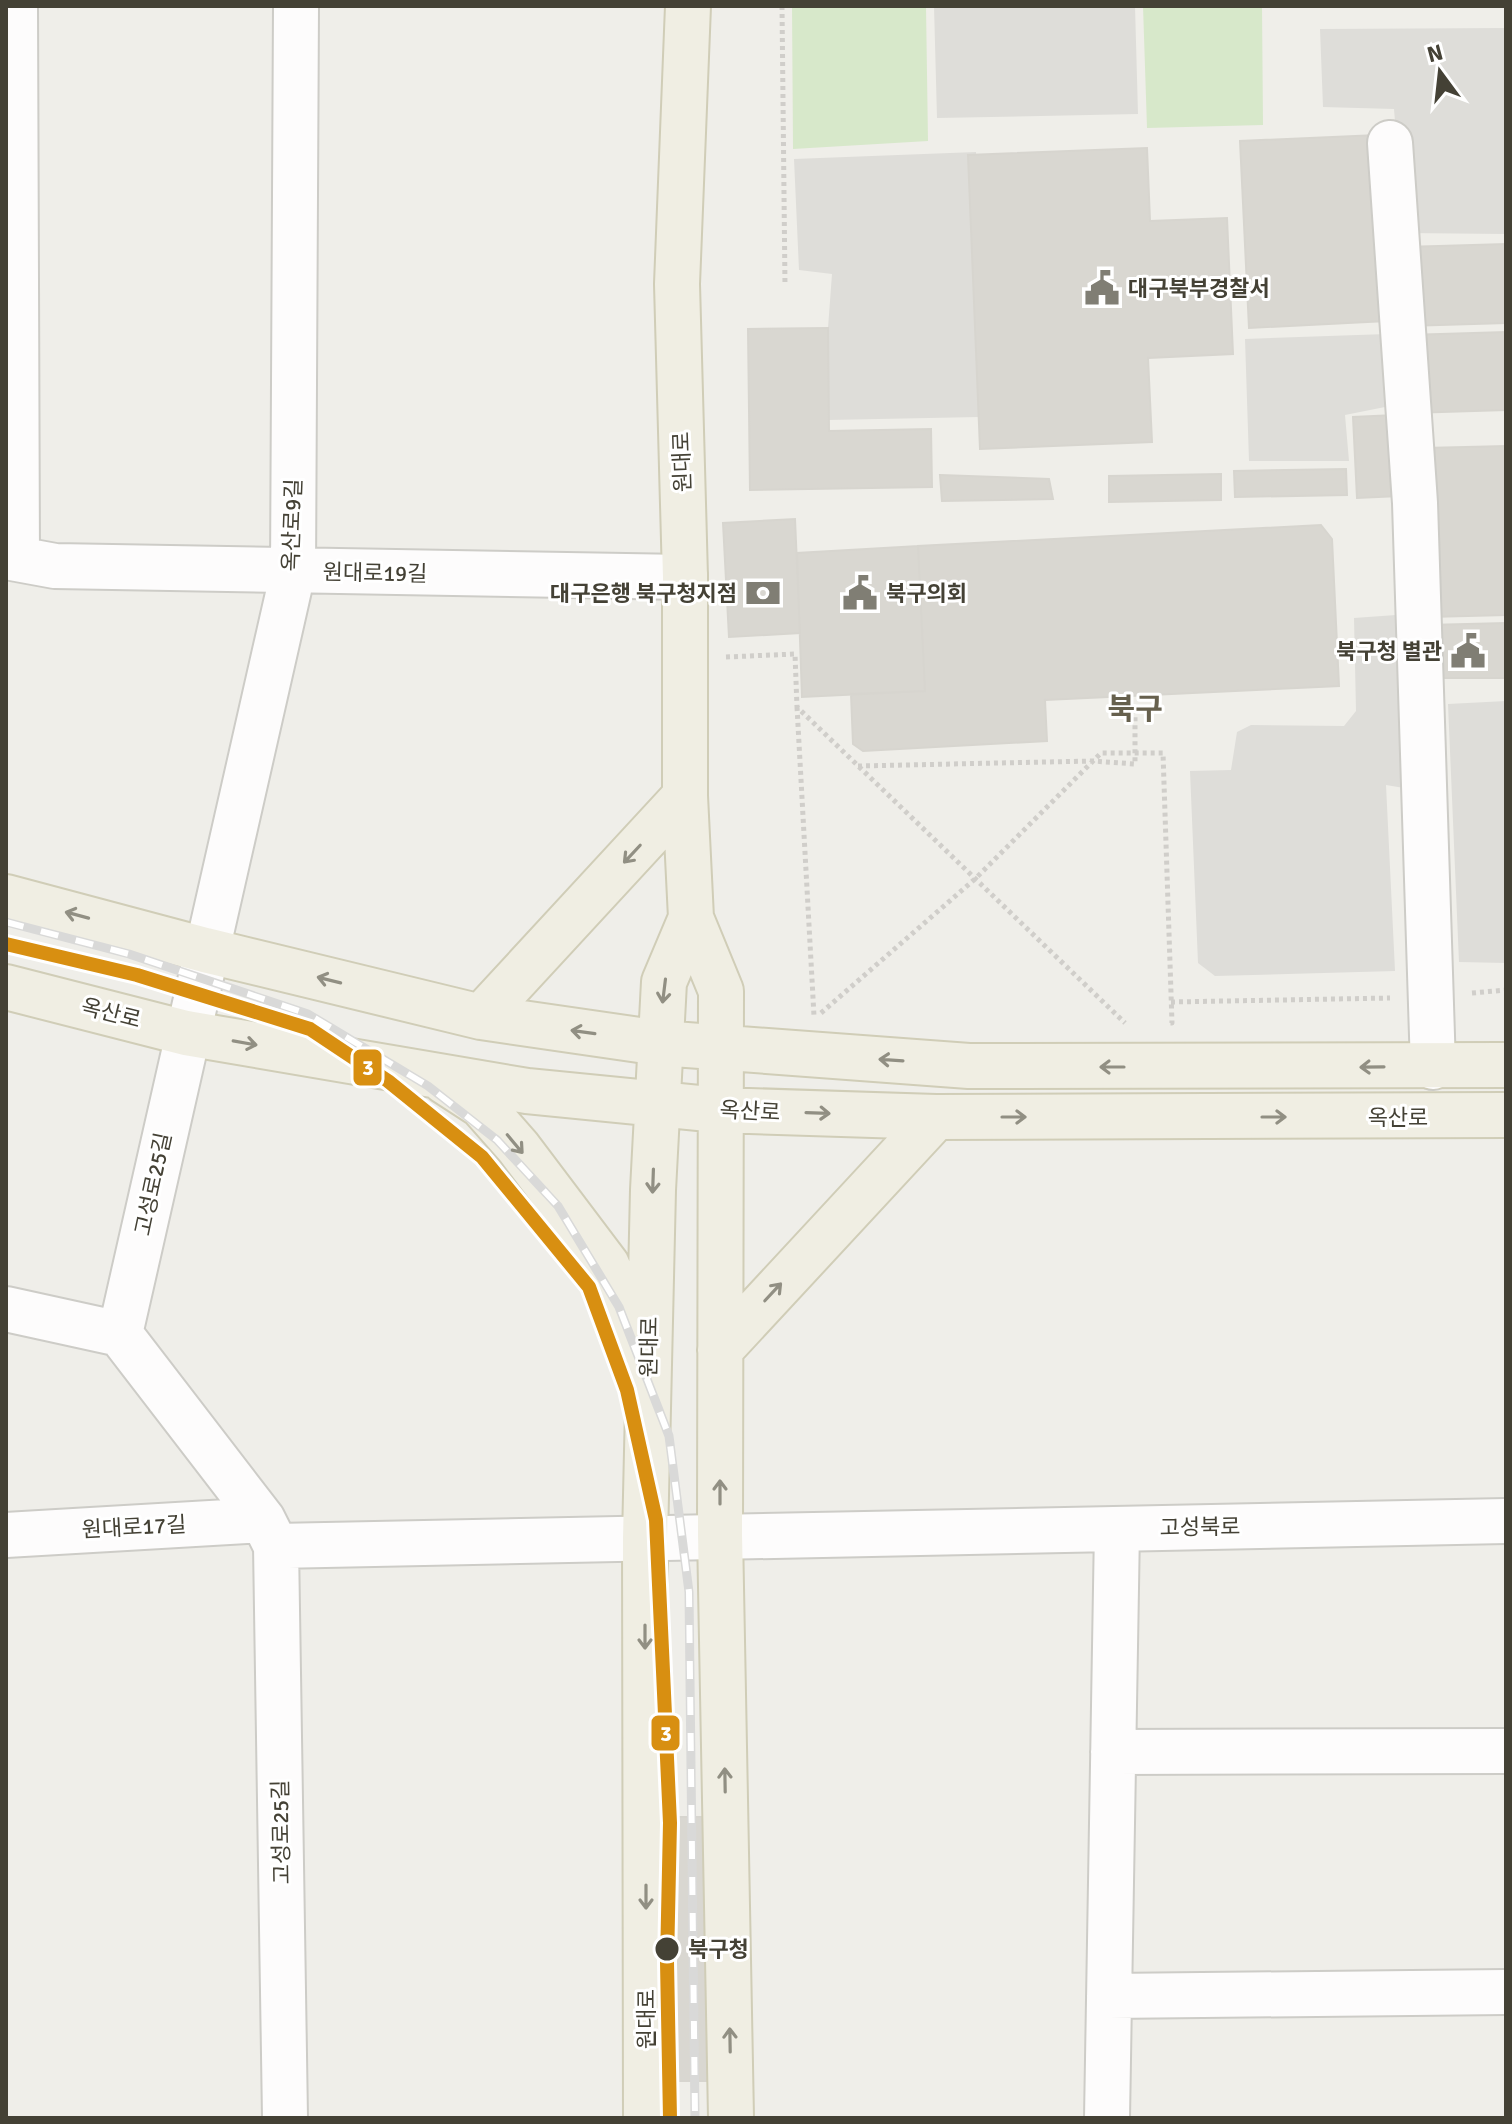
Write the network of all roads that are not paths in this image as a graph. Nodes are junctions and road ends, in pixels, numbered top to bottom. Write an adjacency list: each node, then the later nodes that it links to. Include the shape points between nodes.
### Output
1 (15, 6): 5 (street, 원대로19길)
2 (296, 6): 6 (street, 옥산로9길)
3 (688, 6): 7 (main road, 원대로, via 677,284)
4 (1390, 143): 18 (street, via 1415,503)
5 (12, 558): 6 (street, 원대로19길, via 55,566)
6 (293, 572): 7 (street, 원대로19길); 11 (street, 옥산로9길)
7 (685, 577): 8 (main road, 원대로)
8 (685, 796): 10 (main road, 원대로); 13 (main road, one-way to 13)
9 (6, 897): 11 (main road, one-way to 9)
10 (691, 918): 15 (main road, 원대로, one-way to 15, via 664,982); 16 (main road, 원대로, via 721,991)
11 (205, 950): 13 (main road, one-way to 11); 14 (street, 옥산로9길)
12 (6, 987): 14 (main road, 옥산로)
13 (481, 1017): 15 (main road, one-way to 13)
14 (186, 1033): 19 (main road, 옥산로, one-way to 19); 25 (street, 고성로25길)
15 (660, 1043): 16 (main road); 20 (main road, 원대로)
16 (721, 1048): 18 (main road, one-way to 16, via 983,1066); 21 (main road, 원대로)
17 (1506, 1065): 18 (main road)
18 (1433, 1067)
19 (435, 1076): 20 (main road, 옥산로); 27 (main road, one-way to 27, via 481,1105 607,1265)
20 (656, 1103): 21 (main road, 옥산로); 27 (main road, 원대로, one-way to 27)
21 (719, 1110): 23 (main road, 옥산로, one-way to 23); 26 (main road, 원대로)
22 (1506, 1115): 23 (main road, 옥산로, one-way to 22)
23 (936, 1117): 26 (main road, one-way to 23)
24 (6, 1309): 25 (street)
25 (120, 1334): 30 (street)
26 (720, 1350): 31 (main road, 원대로, one-way to 26)
27 (649, 1363): 33 (main road, 원대로)
28 (1506, 1521): 29 (street, 고성북로)
29 (1117, 1529): 31 (street, 고성북로); 35 (street)
30 (269, 1533): 32 (street, 원대로17길); 33 (street); 38 (street, 고성로25길)
31 (720, 1534): 33 (street, 고성북로); 40 (main road, 원대로, one-way to 31)
32 (6, 1535)
33 (645, 1539): 39 (main road, 원대로, one-way to 39)
34 (1506, 1751): 35 (street)
35 (1113, 1752): 37 (street)
36 (1506, 1992): 37 (street)
37 (1109, 1996): 41 (street)
38 (285, 2118)
39 (646, 2118)
40 (731, 2118)
41 (1107, 2118)

